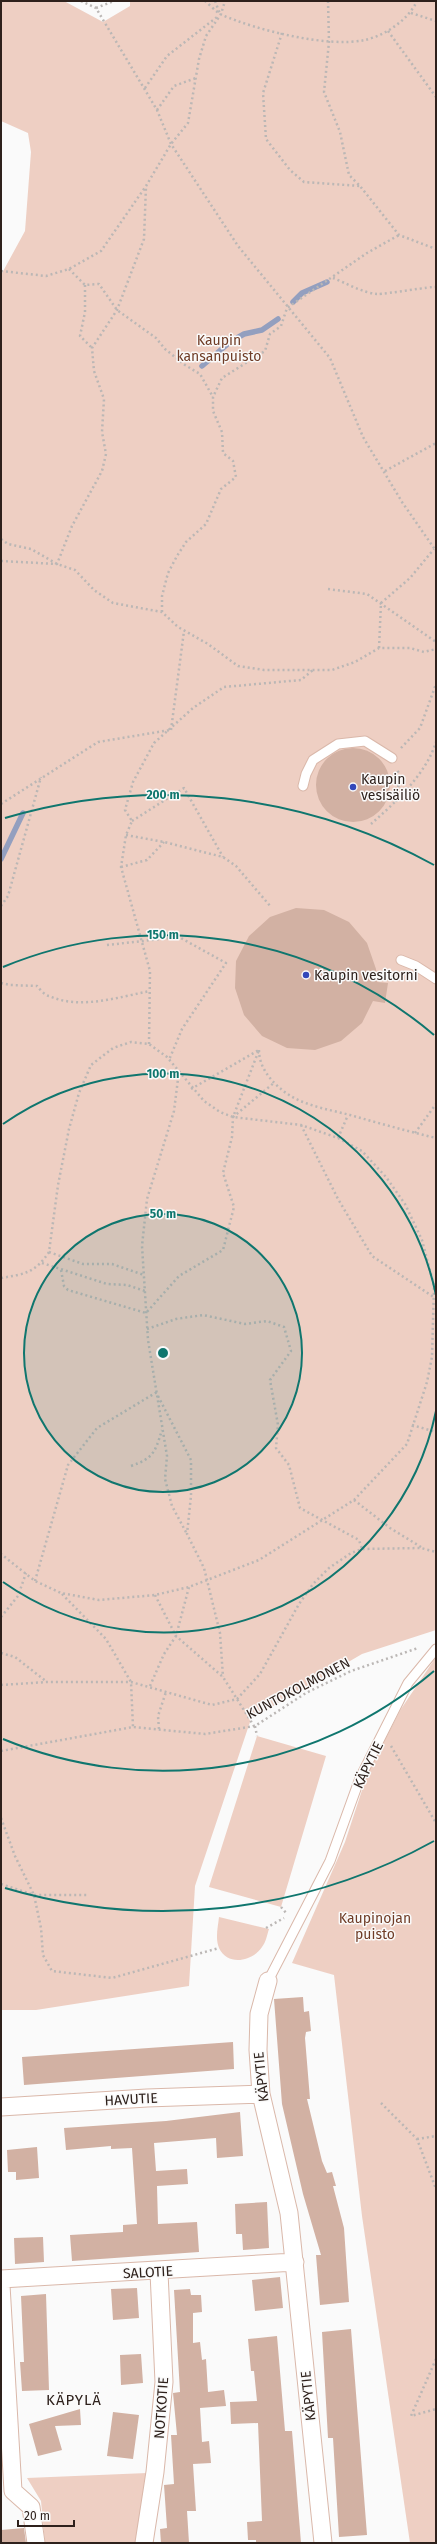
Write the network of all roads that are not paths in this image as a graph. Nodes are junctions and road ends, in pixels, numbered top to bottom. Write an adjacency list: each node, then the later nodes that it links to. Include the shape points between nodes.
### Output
1 (392, 758): 2 (lane, via 365,741 338,744 313,760 306,774)
2 (304, 786)
3 (401, 960): 4 (lane)
4 (436, 979)
5 (436, 1649): 6 (lane, KÄPYTIE, via 408,1683 360,1778 330,1861)
6 (268, 1981): 7 (street, KÄPYTIE, via 259,2014)
7 (261, 2094): 8 (street, HAVUTIE); 9 (street, KÄPYTIE, via 289,2213)
8 (1, 2107)
9 (295, 2262): 10 (street, SALOTIE); 16 (street, KÄPYTIE)
10 (159, 2272): 11 (street, SALOTIE); 15 (street, NOTKOTIE, via 164,2382 155,2472)
11 (1, 2279)
12 (1, 2285): 13 (street)
13 (7, 2492): 14 (street, via 31,2507)
14 (36, 2543)
15 (144, 2543)
16 (322, 2543)

